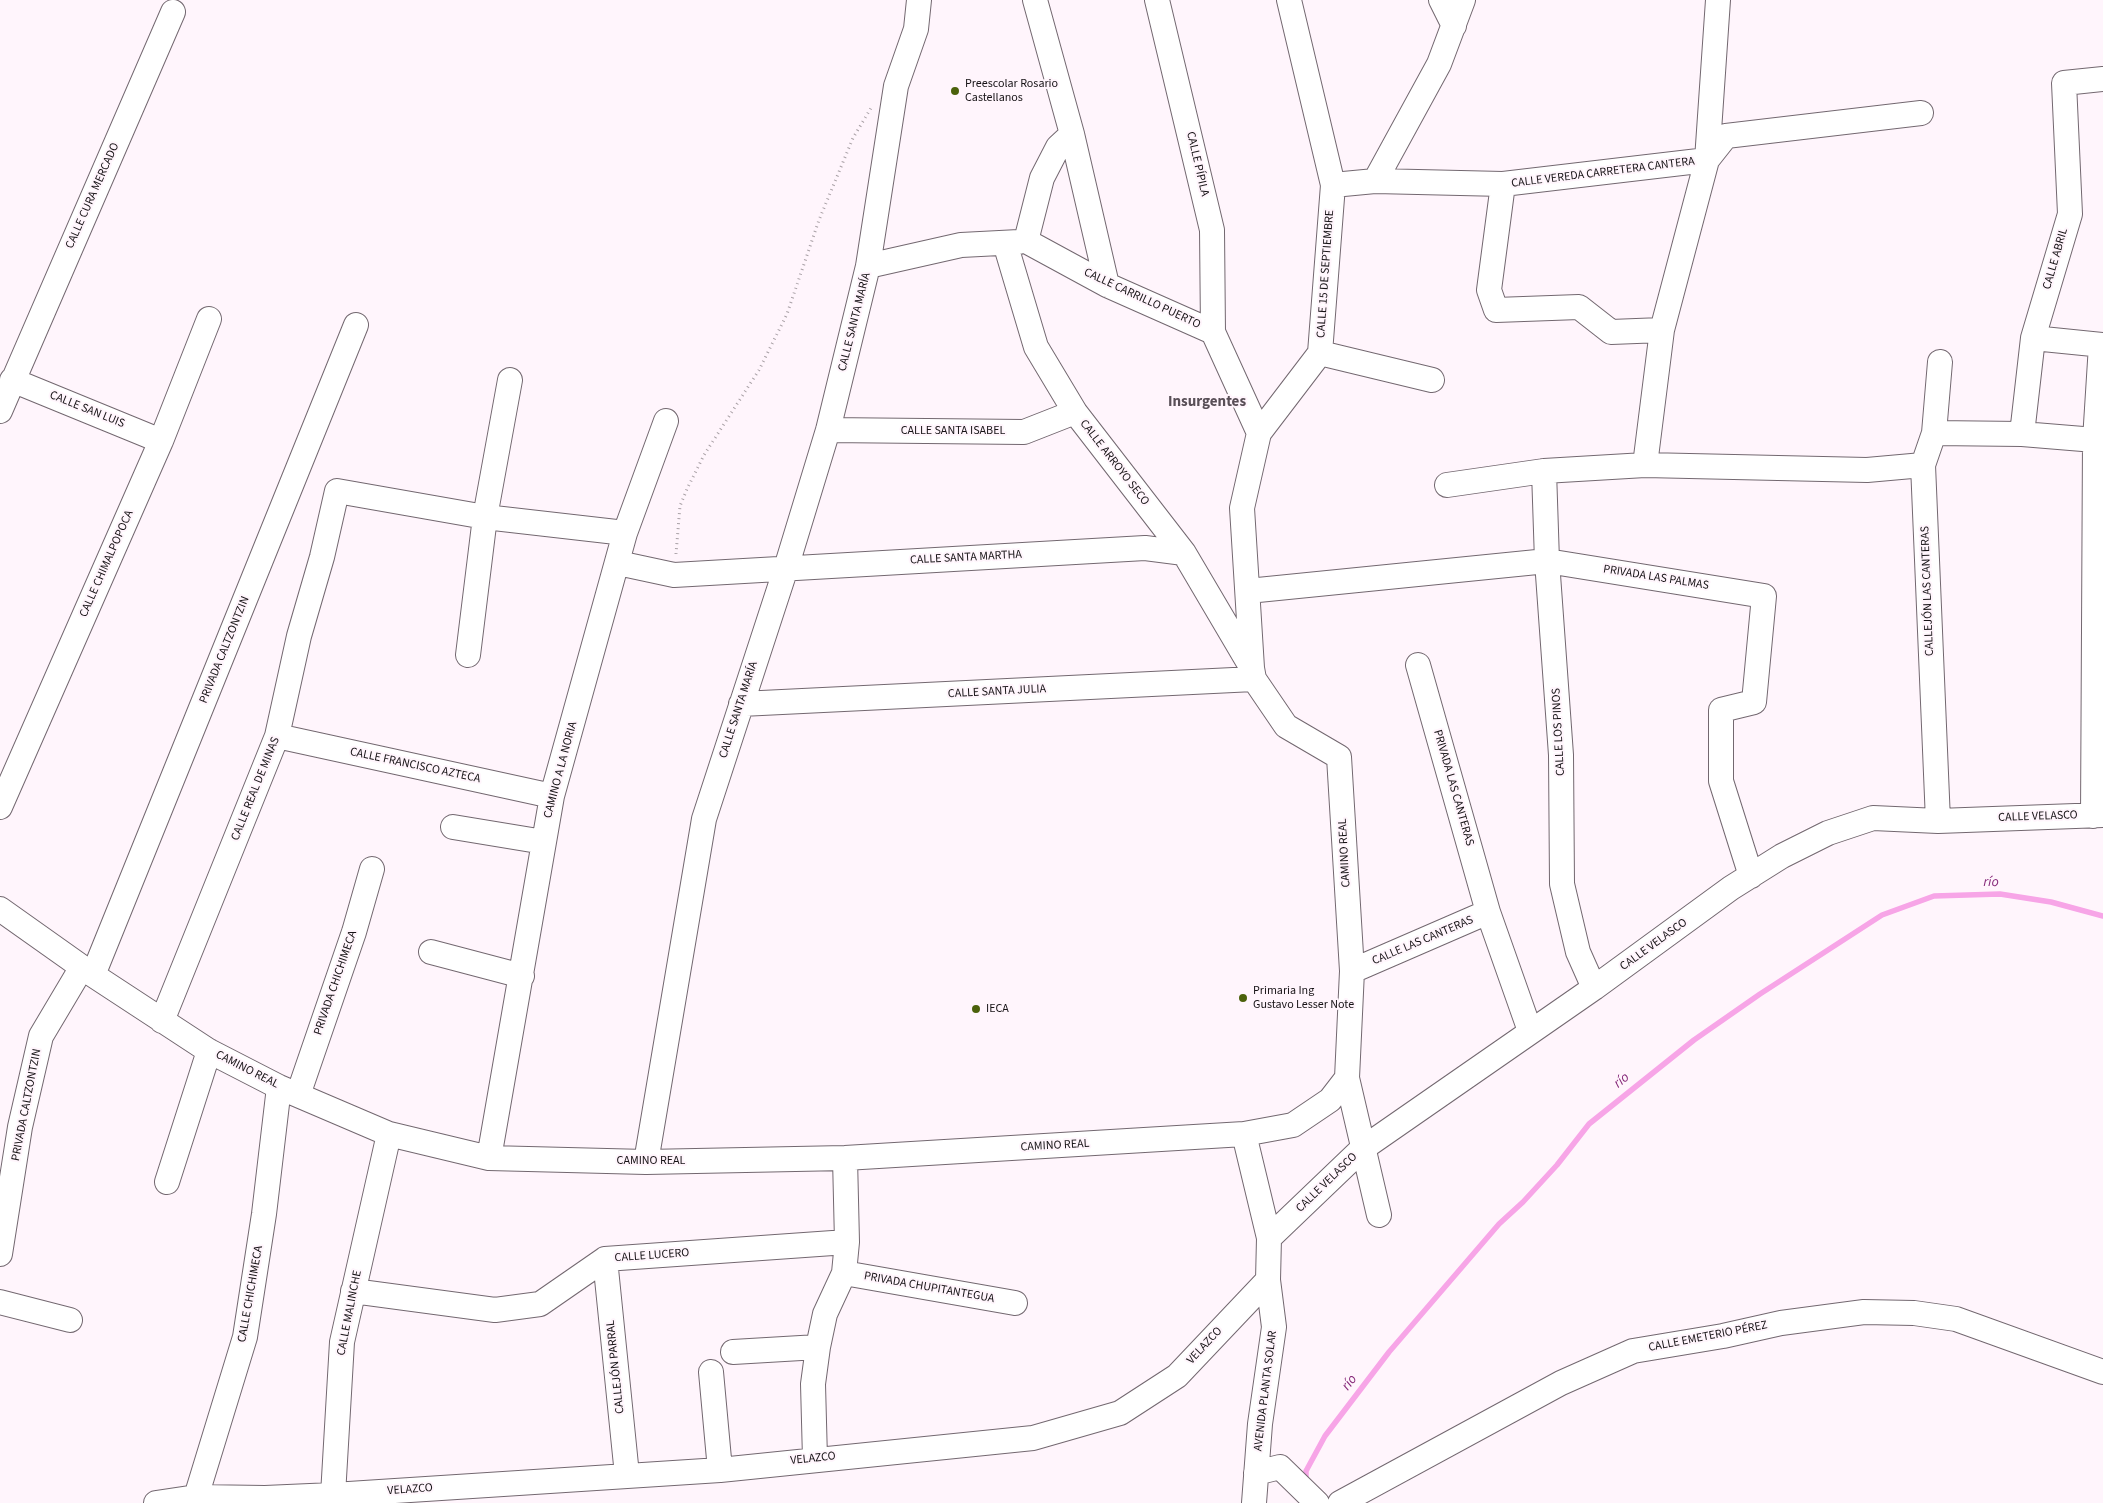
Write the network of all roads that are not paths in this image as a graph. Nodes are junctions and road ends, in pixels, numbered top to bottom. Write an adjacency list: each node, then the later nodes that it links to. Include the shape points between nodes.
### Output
1 (920, 0): 18 (street, CALLE SANTA MARÍA, via 916,28 896,86)
2 (1034, 0): 12 (street)
3 (1157, 0): 23 (street, CALLE PÍPILA, via 1212,230)
4 (1289, 0): 16 (street, CALLE 15 DE SEPTIEMBRE)
5 (1441, 0): 9 (street)
6 (1463, 0): 9 (street)
7 (1718, 0): 13 (street)
8 (173, 12): 28 (street, CALLE CURA MERCADO)
9 (1454, 26): 14 (street, via 1439,64)
10 (2103, 79): 24 (street, CALLE ABRIL, via 2064,83 2070,214)
11 (1921, 113): 13 (street, CALLE VEREDA CARRETERA CANTERA, via 1726,136)
12 (1072, 134): 17 (street, via 1058,147); 19 (street)
13 (1707, 160): 15 (street, CALLE VEREDA CARRETERA CANTERA); 22 (street)
14 (1375, 181): 15 (street, CALLE VEREDA CARRETERA CANTERA); 16 (street, CALLE VEREDA CARRETERA CANTERA)
15 (1503, 184): 22 (street, via 1489,290 1496,310 1579,308 1611,332)
16 (1333, 185): 26 (street, CALLE 15 DE SEPTIEMBRE)
17 (1016, 242): 18 (street, via 961,245); 19 (street, CALLE CARRILLO PUERTO); 32 (street, CALLE ARROYO SECO, via 1036,347)
18 (868, 266): 34 (street, CALLE SANTA MARÍA)
19 (1107, 285): 23 (street, CALLE CARRILLO PUERTO)
20 (209, 319): 39 (street, CALLE CHIMALPOPOCA)
21 (356, 325): 69 (street, PRIVADA CALTZONTZIN)
22 (1662, 330): 40 (street)
23 (1213, 332): 35 (street, CALLE CARRILLO PUERTO)
24 (2033, 338): 25 (street); 37 (street, CALLE ABRIL)
25 (2102, 345): 38 (street)
26 (1320, 353): 30 (street); 35 (street, CALLE 15 DE SEPTIEMBRE)
27 (1940, 362): 36 (street, CALLEJÓN LAS CANTERAS)
28 (12, 380): 31 (street, CALLE CURA MERCADO); 39 (street, CALLE SAN LUIS)
29 (510, 380): 44 (street)
30 (1432, 380)
31 (0, 411)
32 (1074, 412): 34 (street, CALLE SANTA ISABEL, via 1024,432); 45 (street, CALLE ARROYO SECO)
33 (666, 421): 46 (street, CAMINO A LA NORIA)
34 (828, 430): 51 (street, CALLE SANTA MARÍA)
35 (1259, 433): 52 (street, CALLE 15 DE SEPTIEMBRE, via 1242,508)
36 (1934, 433): 37 (street); 41 (street, CALLEJÓN LAS CANTERAS)
37 (2022, 434): 38 (street)
38 (2095, 440): 60 (street)
39 (161, 441): 59 (street, CALLE CHIMALPOPOCA)
40 (1645, 465): 41 (street, via 1867,470); 42 (street)
41 (1923, 465): 61 (street, CALLEJÓN LAS CANTERAS)
42 (1544, 471): 43 (street); 49 (street, CALLE LOS PINOS)
43 (1447, 485)
44 (485, 517): 46 (street); 53 (street); 57 (street, CALLE REAL DE MINAS, via 337,490 299,636)
45 (1156, 517): 47 (street); 48 (street, CALLE ARROYO SECO)
46 (626, 534): 50 (street, CAMINO A LA NORIA)
47 (1146, 548): 48 (street, CALLE SANTA MARTHA); 51 (street, CALLE SANTA MARTHA)
48 (1184, 553): 55 (street, CALLE ARROYO SECO)
49 (1547, 561): 52 (street); 65 (street, PRIVADA LAS PALMAS, via 1764,596 1754,702 1721,710 1721,781); 72 (street, CALLE LOS PINOS, via 1561,755 1562,884 1578,952)
50 (618, 563): 51 (street, CALLE SANTA MARTHA, via 674,575); 58 (street, CAMINO A LA NORIA)
51 (786, 568): 56 (street, CALLE SANTA MARÍA)
52 (1248, 591): 55 (street, CALLE 15 DE SEPTIEMBRE)
53 (468, 655)
54 (1418, 665): 67 (street, PRIVADA LAS CANTERAS)
55 (1253, 674): 56 (street, CALLE SANTA JULIA); 70 (street, CAMINO REAL, via 1286,726 1339,757)
56 (741, 704): 83 (street, CALLE SANTA MARÍA, via 704,819)
57 (278, 736): 58 (street, CALLE FRANCISCO AZTECA); 73 (street, CALLE REAL DE MINAS)
58 (552, 796): 63 (street, CAMINO A LA NORIA)
59 (0, 807)
60 (2098, 815): 61 (street, CALLE VELASCO)
61 (1938, 821): 65 (street, CALLE VELASCO, via 1873,818 1828,833)
62 (453, 827): 63 (street)
63 (544, 842): 71 (street, CAMINO A LA NORIA)
64 (372, 869): 77 (street, PRIVADA CHICHIMECA, via 354,932)
65 (1751, 876): 72 (street, CALLE VELASCO)
66 (0, 909): 69 (street, CAMINO REAL)
67 (1488, 912): 70 (street, CALLE LAS CANTERAS); 74 (street, CALLE LAS CANTERAS)
68 (431, 952): 71 (street)
69 (88, 971): 73 (street, CAMINO REAL); 88 (street, PRIVADA CALTZONTZIN, via 41,1036 20,1127)
70 (1352, 971): 76 (street, CAMINO REAL)
71 (522, 976): 81 (street, CAMINO A LA NORIA)
72 (1594, 988): 74 (street, CALLE VELASCO)
73 (162, 1021): 75 (street, CAMINO REAL)
74 (1530, 1031): 80 (street, CALLE VELASCO)
75 (209, 1051): 77 (street, CAMINO REAL); 84 (street)
76 (1347, 1078): 79 (street, CAMINO REAL, via 1330,1100 1293,1125); 80 (street, CAMINO REAL)
77 (288, 1091): 78 (street, CAMINO REAL); 105 (street, CALLE CHICHIMECA, via 245,1337)
78 (389, 1134): 81 (street, CAMINO REAL); 92 (street, CALLE MALINCHE)
79 (1244, 1134): 82 (street, CAMINO REAL); 86 (street)
80 (1362, 1149): 85 (street, CAMINO REAL); 86 (street, CALLE VELASCO)
81 (489, 1158): 83 (street, CAMINO REAL)
82 (845, 1158): 83 (street, CAMINO REAL); 87 (street)
83 (646, 1162)
84 (167, 1182)
85 (1379, 1215)
86 (1269, 1238): 91 (street)
87 (847, 1242): 89 (street, CALLE LUCERO); 90 (street)
88 (0, 1254)
89 (605, 1259): 92 (street, CALLE LUCERO, via 540,1304 504,1309); 103 (street, CALLEJÓN PARRAL)
90 (844, 1273): 94 (street, PRIVADA CHUPITANTEGUA); 96 (street, via 825,1314)
91 (1268, 1280): 100 (street, VELAZCO, via 1177,1376 1120,1412 1032,1438); 102 (street, AVENIDA PLANTA SOLAR, via 1274,1327)
92 (353, 1291): 104 (street, CALLE MALINCHE, via 342,1342)
93 (0, 1302): 95 (street)
94 (1015, 1303)
95 (70, 1320)
96 (818, 1346): 97 (street); 100 (street, via 814,1384)
97 (733, 1352)
98 (711, 1372): 101 (street)
99 (2103, 1372): 109 (street, CALLE EMETERIO PÉREZ, via 1956,1319 1914,1313 1864,1312 1780,1323 1633,1351 1561,1383)
100 (816, 1459): 101 (street, VELAZCO)
101 (720, 1470): 103 (street, VELAZCO)
102 (1256, 1473): 107 (street, AVENIDA PLANTA SOLAR); 108 (street, via 1280,1467)
103 (627, 1475): 104 (street, VELAZCO)
104 (333, 1495): 105 (street, VELAZCO)
105 (196, 1497): 106 (street, VELAZCO)
106 (156, 1503)
107 (1254, 1503)
108 (1317, 1503)
109 (1340, 1503)

